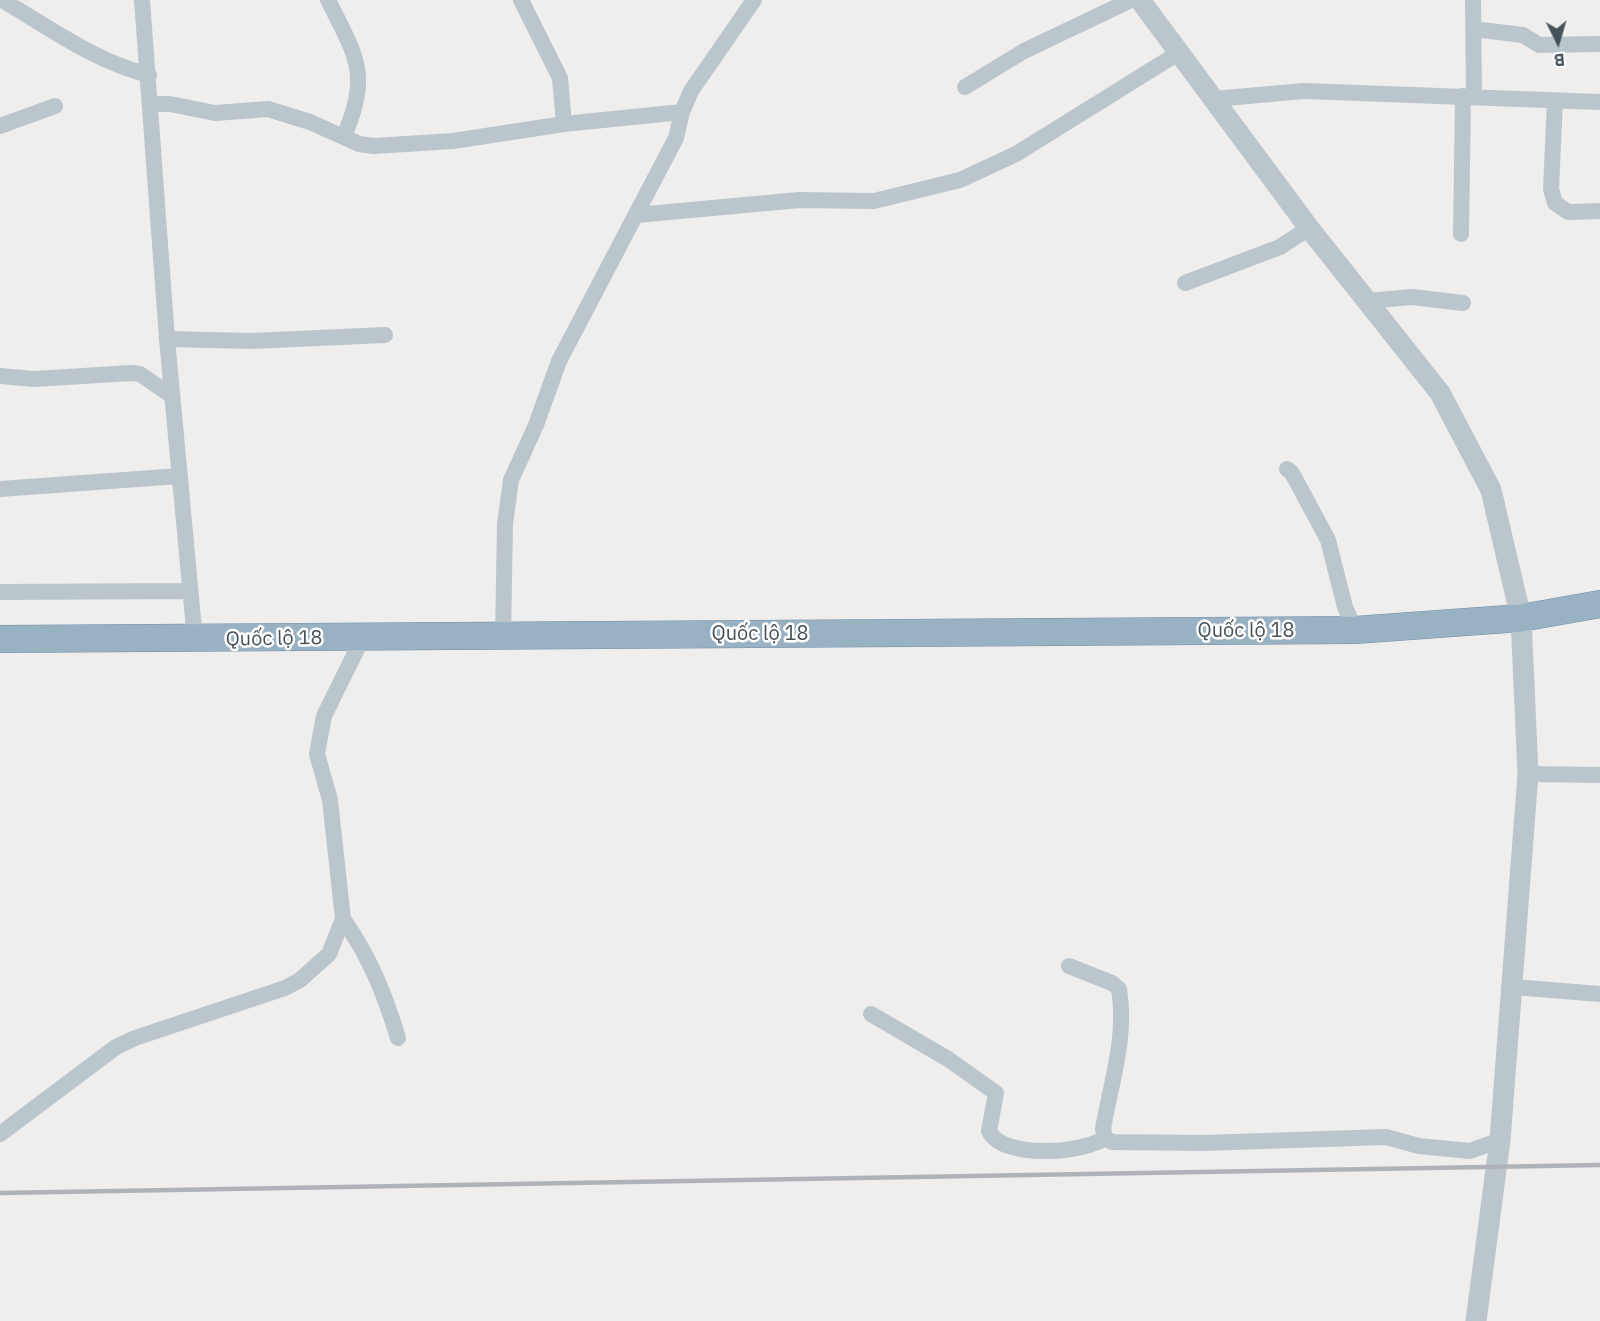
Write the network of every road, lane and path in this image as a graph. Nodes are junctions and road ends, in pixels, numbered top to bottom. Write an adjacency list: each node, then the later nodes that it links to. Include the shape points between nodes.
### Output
1 (2, 0): 12 (street, via 88,52)
2 (142, 0): 12 (street)
3 (328, 0): 23 (street, via 358,65 359,91)
4 (521, 0): 21 (street, via 560,78)
5 (754, 0): 20 (street, via 708,64)
6 (1131, 0): 13 (street, via 1024,51)
7 (1140, 0): 11 (street)
8 (1473, 0): 9 (street)
9 (1473, 29): 10 (street, via 1523,35 1539,45); 14 (street)
10 (1600, 44)
11 (1180, 52): 15 (street); 25 (street, via 1017,154 960,180 874,201 799,200)
12 (149, 75): 18 (street)
13 (965, 87)
14 (1468, 96): 15 (street, via 1305,91); 16 (street); 27 (street)
15 (1214, 99): 26 (street)
16 (1555, 101): 17 (street); 24 (street, via 1551,189 1555,203 1568,212)
17 (1600, 102)
18 (152, 104): 23 (street, via 215,113 268,109); 32 (street)
19 (55, 106): 22 (street)
20 (682, 112): 21 (street); 25 (street, via 676,138)
21 (564, 124): 23 (street, via 453,141 374,146)
22 (0, 126)
23 (344, 136)
24 (1600, 211)
25 (637, 215): 44 (street, via 559,361 511,480 505,524)
26 (1310, 228): 28 (street, via 1280,247); 29 (street)
27 (1461, 234)
28 (1185, 283)
29 (1367, 301): 30 (street, via 1402,297); 41 (street, via 1440,393 1491,490)
30 (1463, 303)
31 (385, 335): 32 (street, via 250,341)
32 (167, 339): 34 (street)
33 (0, 376): 34 (street, via 34,379 132,373 140,374)
34 (172, 396): 36 (street)
35 (1287, 469): 42 (street, via 1328,540)
36 (180, 476): 37 (street); 38 (street)
37 (0, 489)
38 (190, 591): 39 (street); 46 (street)
39 (0, 592)
40 (1600, 604): 41 (highway, Quốc lộ 18)
41 (1521, 618): 42 (highway, Quốc lộ 18); 47 (street)
42 (1355, 630): 44 (highway, Quốc lộ 18)
43 (363, 637): 44 (highway, Quốc lộ 18); 46 (highway, Quốc lộ 18); 49 (street, via 324,716 317,754 330,800)
44 (503, 637)
45 (0, 639): 46 (highway, Quốc lộ 18)
46 (195, 640)
47 (1528, 774): 48 (street); 51 (street)
48 (1600, 775)
49 (343, 919): 54 (street, via 368,956); 55 (street, via 329,954 300,980 116,1047)
50 (1069, 966): 56 (street, via 1119,989 1119,1057 1103,1129)
51 (1514, 987): 52 (street); 57 (street)
52 (1600, 994)
53 (871, 1014): 56 (street, via 948,1059 996,1093 989,1131 1004,1146 1025,1151 1092,1146)
54 (398, 1038)
55 (0, 1134)
56 (1106, 1138): 57 (street, via 1112,1142 1150,1143 1386,1137 1461,1151)
57 (1500, 1140): 58 (street)
58 (1476, 1321)

